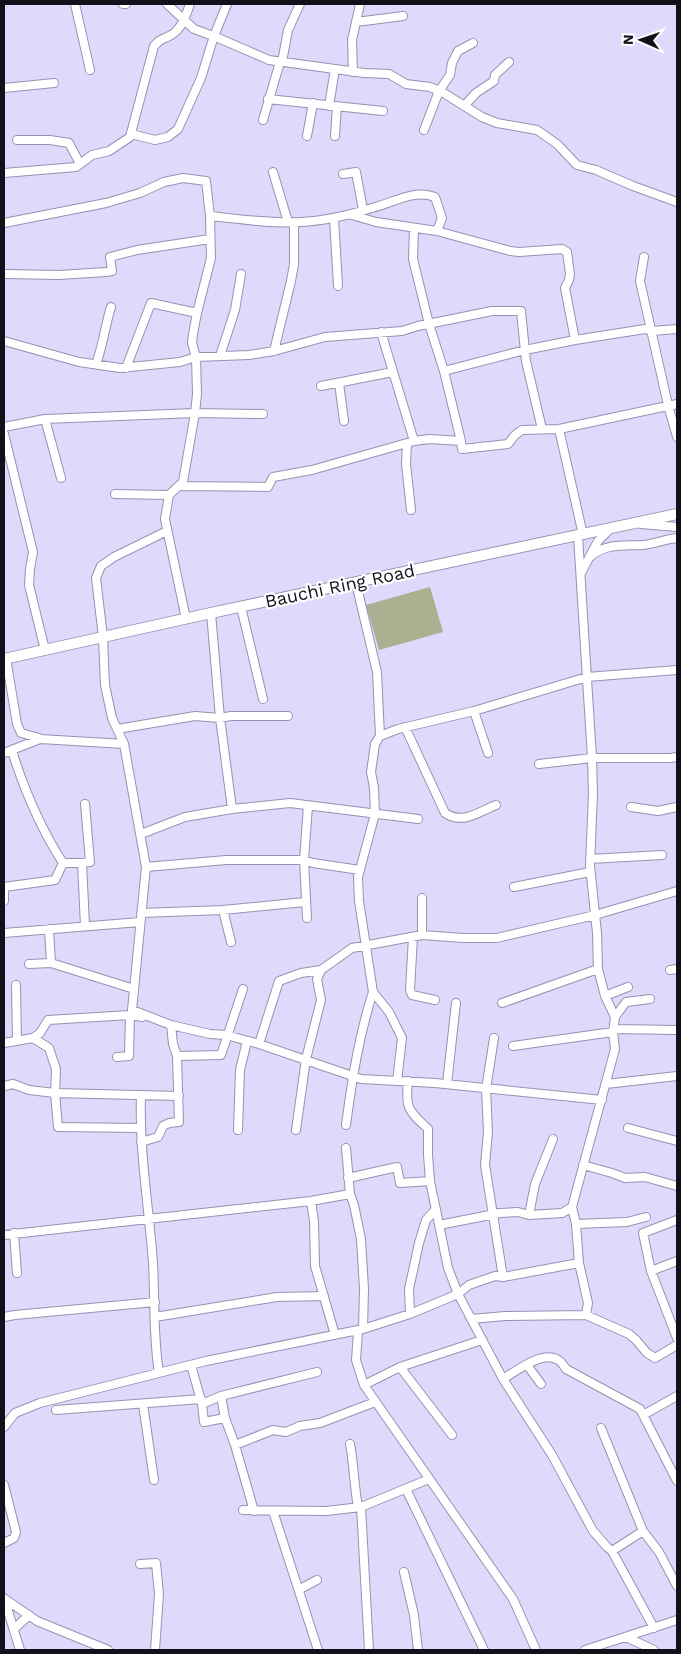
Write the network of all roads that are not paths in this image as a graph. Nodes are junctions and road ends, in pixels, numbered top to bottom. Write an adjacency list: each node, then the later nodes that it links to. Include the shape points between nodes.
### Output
1 (74, 4): 15 (street)
2 (167, 4): 8 (street)
3 (190, 4): 8 (street)
4 (227, 4): 10 (street)
5 (300, 4): 12 (street, via 288,30)
6 (357, 4): 9 (street)
7 (403, 16): 9 (street)
8 (184, 19): 10 (street, via 194,29); 27 (street, via 180,27 160,38 154,46)
9 (356, 22): 16 (street, via 352,40)
10 (214, 36): 12 (street); 27 (street, via 201,78 178,129 168,137 155,140)
11 (473, 43): 19 (street, via 458,51 450,75)
12 (281, 62): 14 (street); 20 (street)
13 (509, 62): 23 (street, via 495,75 494,81)
14 (335, 69): 16 (street); 22 (street)
15 (90, 70)
16 (353, 72): 19 (street, via 390,74 406,84)
17 (54, 83): 18 (street)
18 (4, 88)
19 (440, 91): 23 (street); 26 (street)
20 (268, 99): 21 (street); 25 (street)
21 (314, 103): 22 (street); 28 (street)
22 (333, 106): 24 (street); 29 (street)
23 (464, 106): 35 (street, via 496,123 537,130 557,144 576,165)
24 (383, 111)
25 (263, 120)
26 (424, 130)
27 (131, 134): 31 (street, via 125,142 109,151 92,154)
28 (308, 136)
29 (334, 136)
30 (17, 140): 31 (street, via 69,143)
31 (80, 164): 33 (street, via 76,167)
32 (273, 172): 40 (street)
33 (4, 173)
34 (343, 174): 36 (street, via 356,172)
35 (677, 202)
36 (364, 210): 37 (street); 43 (street, via 404,197 435,197 442,218)
37 (352, 214): 39 (street); 42 (street, via 376,222)
38 (210, 216): 40 (street); 41 (street, via 206,181 184,178 106,203); 44 (street)
39 (334, 218): 40 (street); 48 (street)
40 (291, 222): 58 (street, via 294,264)
41 (4, 223)
42 (414, 228): 43 (street); 51 (street, via 413,259)
43 (437, 231): 55 (street, via 510,251 562,249 567,252 570,274 565,288)
44 (210, 239): 46 (street, via 110,257 112,271); 50 (street, via 211,258)
45 (644, 257): 53 (street, via 640,281)
46 (4, 274)
47 (241, 274): 59 (street)
48 (338, 286)
49 (111, 307): 61 (street)
50 (196, 313): 60 (street, via 192,343); 62 (street, via 151,303)
51 (429, 324): 54 (street); 57 (street, via 492,312 521,311); 63 (street)
52 (677, 329): 53 (street)
53 (652, 331): 55 (street, via 645,329); 68 (street)
54 (381, 332): 58 (street, via 325,337); 64 (street)
55 (575, 340): 57 (street)
56 (4, 341): 61 (street)
57 (525, 350): 63 (street); 75 (street)
58 (274, 351): 59 (street)
59 (220, 356): 60 (street)
60 (196, 357): 62 (street); 69 (street)
61 (96, 364): 62 (street)
62 (126, 368)
63 (444, 370): 78 (street)
64 (393, 372): 65 (street); 79 (street)
65 (339, 383): 66 (street); 72 (street)
66 (321, 386)
67 (677, 404): 68 (street)
68 (668, 405): 74 (street); 77 (street)
69 (195, 413): 70 (street); 71 (street); 81 (street)
70 (263, 414)
71 (45, 419): 73 (street); 80 (street)
72 (344, 421)
73 (4, 427)
74 (559, 429): 75 (street); 90 (street)
75 (542, 430): 78 (street, via 522,430 508,444 462,450)
76 (4, 434): 99 (street, via 33,552 29,585)
77 (677, 437)
78 (461, 441): 79 (street, via 430,439)
79 (410, 442): 81 (street, via 312,470 273,477 268,487); 84 (street, via 406,464)
80 (61, 478)
81 (180, 486): 83 (street)
82 (115, 494): 83 (street)
83 (169, 495): 89 (street, via 165,519)
84 (412, 510)
85 (677, 514): 86 (main road, Bauchi Ring Road)
86 (634, 524): 87 (street); 88 (main road, Bauchi Ring Road)
87 (677, 527)
88 (610, 529): 90 (main road, Bauchi Ring Road); 92 (street, via 598,541)
89 (167, 531): 97 (street); 98 (street, via 101,566 96,578)
90 (580, 535): 93 (street); 94 (main road, Bauchi Ring Road)
91 (677, 538): 92 (street, via 606,548)
92 (590, 557): 93 (street)
93 (581, 575): 102 (street)
94 (356, 583): 95 (main road, Bauchi Ring Road); 109 (street, via 377,672)
95 (242, 607): 96 (main road, Bauchi Ring Road); 103 (street)
96 (211, 613): 97 (main road, Bauchi Ring Road); 106 (street)
97 (186, 619): 98 (main road, Bauchi Ring Road)
98 (102, 637): 99 (main road, Bauchi Ring Road); 108 (street, via 104,685)
99 (45, 650): 100 (main road, Bauchi Ring Road)
100 (5, 659): 110 (street, via 17,724 21,733)
101 (677, 670): 102 (street)
102 (587, 677): 104 (street); 115 (street)
103 (263, 699)
104 (474, 711): 107 (street); 113 (street)
105 (288, 716): 106 (street)
106 (220, 718): 108 (street, via 195,716); 122 (street)
107 (406, 727): 109 (street); 118 (street, via 445,813 454,819 464,818)
108 (116, 729): 111 (street)
109 (380, 736): 123 (street, via 375,744 371,772)
110 (40, 739): 111 (street); 112 (street)
111 (124, 744): 125 (street)
112 (8, 752): 129 (street, via 50,843)
113 (488, 753)
114 (677, 757): 115 (street)
115 (592, 758): 116 (street); 127 (street)
116 (539, 764)
117 (85, 804): 130 (street, via 90,862)
118 (496, 805)
119 (308, 806): 122 (street, via 290,803); 123 (street); 128 (street)
120 (631, 807): 121 (street, via 658,811)
121 (677, 807)
122 (232, 809): 125 (street, via 185,817)
123 (375, 814): 124 (street); 132 (street)
124 (418, 819)
125 (141, 834): 131 (street)
126 (662, 855): 127 (street)
127 (590, 859): 133 (street)
128 (304, 860): 131 (street, via 226,860); 132 (street); 139 (street)
129 (63, 863): 130 (street); 135 (street, via 55,880)
130 (82, 863): 145 (street)
131 (146, 868): 141 (street)
132 (360, 870): 151 (street, via 359,901)
133 (590, 872): 134 (street); 142 (street)
134 (514, 887)
135 (4, 888): 138 (street)
136 (677, 890): 142 (street)
137 (422, 898): 148 (street)
138 (4, 902)
139 (305, 902): 140 (street); 143 (street)
140 (223, 910): 141 (street); 150 (street)
141 (141, 913): 144 (street)
142 (595, 915): 148 (street, via 498,938); 154 (street)
143 (307, 918)
144 (140, 922): 145 (street); 159 (street)
145 (85, 926): 146 (street)
146 (49, 929): 147 (street); 152 (street)
147 (4, 933)
148 (422, 935): 149 (street)
149 (413, 937): 151 (street); 163 (street, via 410,990 412,995)
150 (231, 942)
151 (365, 945): 155 (street, via 352,948); 160 (street)
152 (51, 963): 153 (street); 159 (street)
153 (29, 964)
154 (598, 969): 161 (street); 165 (street)
155 (321, 970): 178 (street, via 279,981); 182 (street, via 317,979 321,1000)
156 (16, 985): 175 (street)
157 (628, 987): 161 (street)
158 (243, 989): 172 (street)
159 (134, 990): 168 (street, via 132,1010)
160 (372, 992): 183 (street); 185 (street, via 389,1012 402,1038)
161 (605, 996): 167 (street)
162 (650, 999): 167 (street, via 626,1002)
163 (435, 1000)
164 (456, 1003): 187 (street)
165 (502, 1003)
166 (130, 1015): 168 (street); 173 (street, via 48,1020 40,1034); 181 (street, via 129,1056)
167 (615, 1017): 171 (street)
168 (158, 1020): 169 (street)
169 (171, 1025): 172 (street); 180 (street)
170 (677, 1030): 171 (street)
171 (614, 1031): 179 (street); 188 (street, via 615,1049)
172 (226, 1035): 176 (street); 180 (street, via 221,1055)
173 (33, 1038): 175 (street); 191 (street, via 49,1048 56,1069)
174 (494, 1038): 190 (street)
175 (17, 1040): 177 (street)
176 (247, 1041): 178 (street); 198 (street, via 240,1070)
177 (4, 1043)
178 (258, 1044): 182 (street)
179 (513, 1046)
180 (177, 1056): 193 (street)
181 (117, 1057)
182 (306, 1059): 183 (street); 199 (street)
183 (352, 1076): 185 (street); 195 (street)
184 (677, 1076): 188 (street)
185 (397, 1081): 186 (street)
186 (408, 1081): 187 (street); 206 (street, via 406,1099 411,1113 428,1129)
187 (447, 1084): 190 (street)
188 (606, 1084): 194 (street)
189 (4, 1086): 191 (street, via 13,1084)
190 (486, 1089): 194 (street); 212 (street, via 488,1132 485,1165)
191 (55, 1094): 192 (street); 196 (street, via 58,1127)
192 (141, 1095): 193 (street); 196 (street)
193 (179, 1096): 201 (street, via 179,1123 163,1126 158,1137)
194 (602, 1100): 204 (street)
195 (346, 1125)
196 (140, 1128): 201 (street)
197 (628, 1128): 202 (street)
198 (238, 1130)
199 (296, 1130)
200 (552, 1139): 213 (street, via 535,1184)
201 (141, 1142): 215 (street)
202 (677, 1142)
203 (346, 1148): 205 (street)
204 (583, 1166): 207 (street, via 625,1178 645,1177); 210 (street)
205 (348, 1178): 206 (street, via 397,1168 400,1183); 208 (street)
206 (430, 1181): 211 (street)
207 (677, 1186)
208 (350, 1194): 209 (street); 234 (street, via 361,1239 364,1289)
209 (311, 1201): 215 (street); 227 (street, via 316,1266)
210 (572, 1207): 213 (street, via 562,1213); 217 (street)
211 (436, 1210): 218 (street); 229 (street, via 426,1220 419,1242 409,1289)
212 (494, 1215): 213 (street, via 518,1212); 218 (street); 225 (street)
213 (528, 1215)
214 (646, 1217): 217 (street, via 627,1222)
215 (149, 1219): 219 (street); 228 (street)
216 (677, 1220): 223 (street, via 643,1233)
217 (576, 1224): 222 (street)
218 (439, 1225): 226 (street, via 448,1268)
219 (14, 1233): 220 (street); 224 (street)
220 (4, 1234)
221 (677, 1261): 223 (street)
222 (579, 1263): 225 (street); 230 (street, via 588,1303)
223 (651, 1271): 236 (street)
224 (17, 1273)
225 (503, 1277): 226 (street, via 495,1276 469,1285)
226 (458, 1294): 229 (street); 233 (street)
227 (324, 1296): 232 (street, via 277,1297); 235 (street)
228 (155, 1302): 231 (street); 232 (street)
229 (410, 1314): 234 (street)
230 (586, 1314): 233 (street); 238 (street, via 629,1334 655,1358)
231 (4, 1317)
232 (155, 1317): 243 (street)
233 (471, 1319): 237 (street)
234 (361, 1330): 235 (street); 246 (street, via 356,1360)
235 (335, 1335): 239 (street)
236 (677, 1338)
237 (482, 1340): 241 (street); 244 (street)
238 (677, 1344)
239 (191, 1365): 243 (street); 249 (street)
240 (527, 1365): 244 (street); 245 (street); 253 (street, via 547,1356 559,1360 566,1369 640,1408)
241 (400, 1367): 246 (street); 257 (street)
242 (317, 1372): 247 (street)
243 (159, 1373): 255 (street, via 40,1403 15,1414)
244 (503, 1380): 271 (street, via 552,1456 593,1531)
245 (541, 1384)
246 (364, 1385): 250 (street)
247 (221, 1396): 249 (street); 254 (street)
248 (677, 1396): 253 (street)
249 (202, 1401): 251 (street); 254 (street, via 204,1422)
250 (375, 1402): 259 (street, via 286,1432 273,1430); 260 (street)
251 (143, 1404): 252 (street); 261 (street)
252 (56, 1410)
253 (643, 1415): 262 (street)
254 (225, 1418): 259 (street)
255 (4, 1427)
256 (601, 1428): 269 (street)
257 (452, 1435)
258 (350, 1444): 265 (street)
259 (235, 1446): 267 (street)
260 (430, 1479): 264 (street); 290 (street, via 513,1598)
261 (154, 1480)
262 (677, 1481)
263 (4, 1485): 270 (street, via 16,1532 14,1538)
264 (406, 1489): 265 (street); 289 (street)
265 (359, 1507): 268 (street); 287 (street)
266 (242, 1510): 267 (street)
267 (254, 1511): 268 (street)
268 (273, 1511): 276 (street)
269 (643, 1531): 271 (street); 275 (street, via 659,1552)
270 (4, 1543)
271 (612, 1551): 280 (street)
272 (140, 1564): 285 (street, via 156,1563 159,1594)
273 (404, 1572): 288 (street)
274 (317, 1580): 276 (street)
275 (677, 1586)
276 (300, 1589): 286 (street)
277 (4, 1598): 278 (street); 281 (street)
278 (29, 1615): 281 (street); 284 (street)
279 (677, 1620): 280 (street)
280 (654, 1628): 282 (street)
281 (14, 1630): 283 (street)
282 (626, 1637): 291 (street); 292 (street)
283 (20, 1650)
284 (108, 1650)
285 (155, 1650)
286 (318, 1650)
287 (368, 1650)
288 (418, 1650)
289 (484, 1650)
290 (536, 1650)
291 (585, 1650)
292 (654, 1650)

